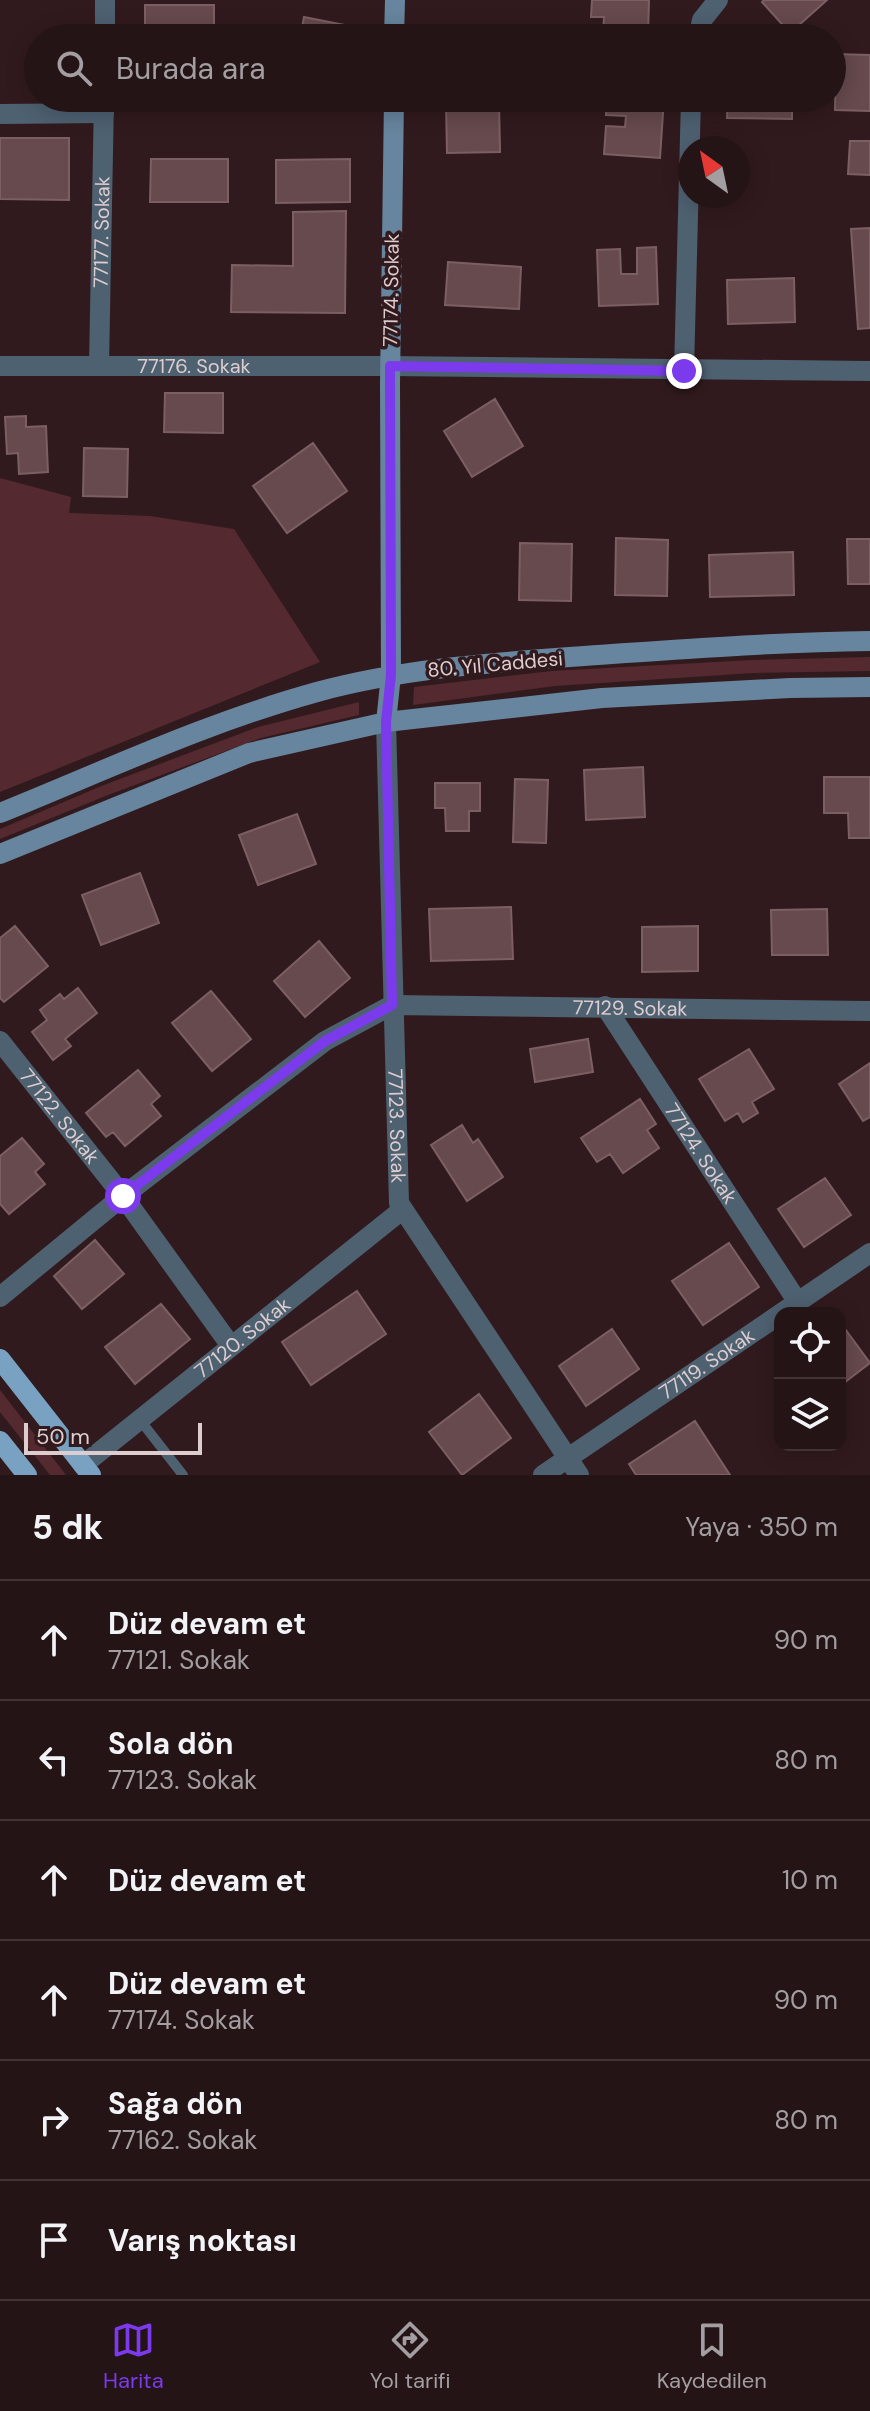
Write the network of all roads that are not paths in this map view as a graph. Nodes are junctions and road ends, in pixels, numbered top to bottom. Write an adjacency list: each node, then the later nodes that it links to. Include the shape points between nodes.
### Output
1 (105, 0): 4 (street)
2 (395, 0): 5 (main road)
3 (718, 0): 6 (street)
4 (105, 24)
5 (394, 24)
6 (701, 24)
7 (24, 112): 11 (street)
8 (104, 112): 13 (street, 77177. Sokak)
9 (394, 112): 14 (main road, 77174. Sokak)
10 (691, 112): 15 (street)
11 (0, 114)
12 (0, 366): 13 (street, 77176. Sokak)
13 (99, 366): 14 (street, 77176. Sokak)
14 (390, 366): 15 (street, 77176. Sokak); 18 (main road, 77174. Sokak)
15 (684, 371): 16 (street, 77176. Sokak)
16 (870, 371)
17 (870, 641): 18 (main road, 80. Yıl Caddesi, via 493,662)
18 (391, 675): 20 (main road, 77174. Sokak); 21 (main road, 80. Yıl Caddesi, via 235,718)
19 (870, 687): 20 (main road, via 602,698)
20 (386, 722): 22 (main road, via 249,753); 23 (street, 77123. Sokak)
21 (0, 813)
22 (0, 854)
23 (392, 1005): 24 (street, 77129. Sokak); 27 (street, via 325,1041); 28 (street, 77123. Sokak)
24 (605, 1006): 25 (street, 77129. Sokak); 31 (street, 77124. Sokak)
25 (870, 1011)
26 (0, 1041): 27 (street, 77122. Sokak)
27 (123, 1196): 30 (street); 32 (street, 77122. Sokak)
28 (402, 1210): 32 (street, 77120. Sokak); 36 (street, 77123. Sokak)
29 (870, 1253): 31 (street, 77119. Sokak)
30 (0, 1297)
31 (797, 1301): 36 (street, 77119. Sokak)
32 (231, 1346): 34 (street, 77120. Sokak)
33 (0, 1359): 37 (main road)
34 (140, 1420): 37 (street, 77120. Sokak); 39 (lane)
35 (0, 1441): 38 (main road)
36 (568, 1457): 40 (street, 77119. Sokak); 41 (street, 77123. Sokak)
37 (87, 1470)
38 (27, 1475)
39 (183, 1475)
40 (543, 1475)
41 (579, 1475)

